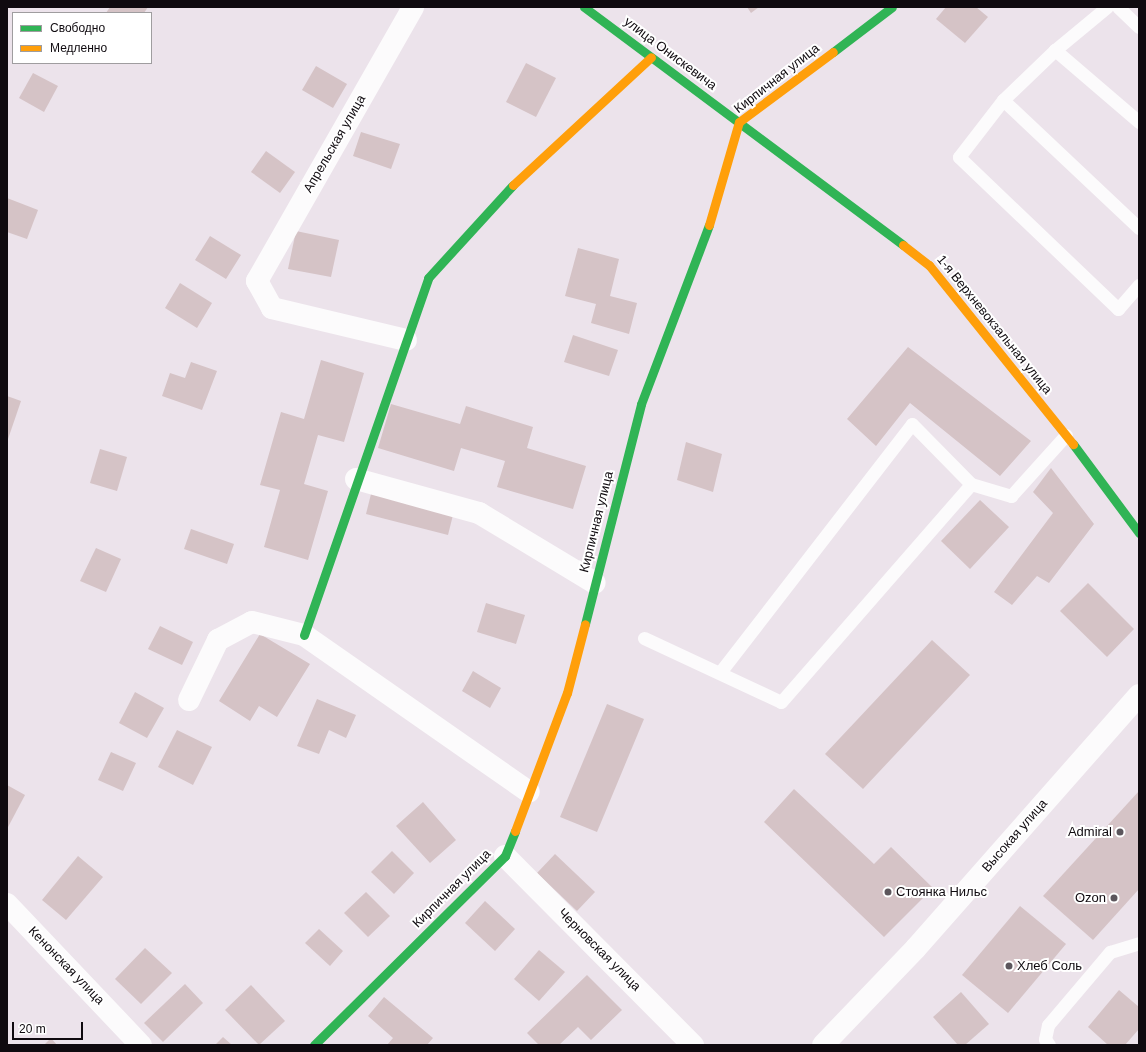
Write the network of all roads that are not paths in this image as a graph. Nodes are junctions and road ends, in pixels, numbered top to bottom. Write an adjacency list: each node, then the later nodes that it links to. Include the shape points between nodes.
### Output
1 (413, 7): 14 (street, Апрельская улица, via 257,281 272,308)
2 (584, 7): 8 (street, улица Онискевича)
3 (892, 7): 10 (street, Кирпичная улица)
4 (1107, 7): 7 (lane)
5 (1118, 7): 6 (lane)
6 (1139, 27)
7 (1055, 50): 9 (lane); 11 (lane)
8 (651, 57): 10 (street, улица Онискевича); 14 (street, via 489,208 428,278)
9 (1002, 100): 12 (lane); 13 (lane, via 959,157 1118,309)
10 (739, 122): 15 (street, 1-я Верхневокзальная улица, via 929,264); 19 (street, Кирпичная улица, via 718,202 641,404)
11 (1139, 122)
12 (1139, 228)
13 (1139, 286)
14 (406, 340): 16 (street)
15 (1066, 435): 17 (lane, via 1011,496); 18 (street, 1-я Верхневокзальная улица)
16 (356, 479): 19 (street, via 479,513); 20 (street)
17 (971, 484): 22 (lane, via 781,702); 22 (lane, via 912,424)
18 (1139, 533)
19 (595, 583): 25 (street, Кирпичная улица, via 567,693)
20 (304, 634): 24 (street, via 252,622 218,640); 25 (street)
21 (644, 638): 22 (lane)
22 (721, 671)
23 (1139, 695): 32 (street, Высокая улица, via 916,948)
24 (189, 700)
25 (529, 792): 26 (street, Кирпичная улица)
26 (505, 856): 30 (street, Кирпичная улица); 31 (street, Черновская улица)
27 (7, 904): 29 (street, Кенонская улица)
28 (1139, 943): 33 (lane, via 1110,952 1048,1025 1045,1039)
29 (141, 1045)
30 (314, 1045)
31 (694, 1045)
32 (823, 1045)
33 (1049, 1045)

